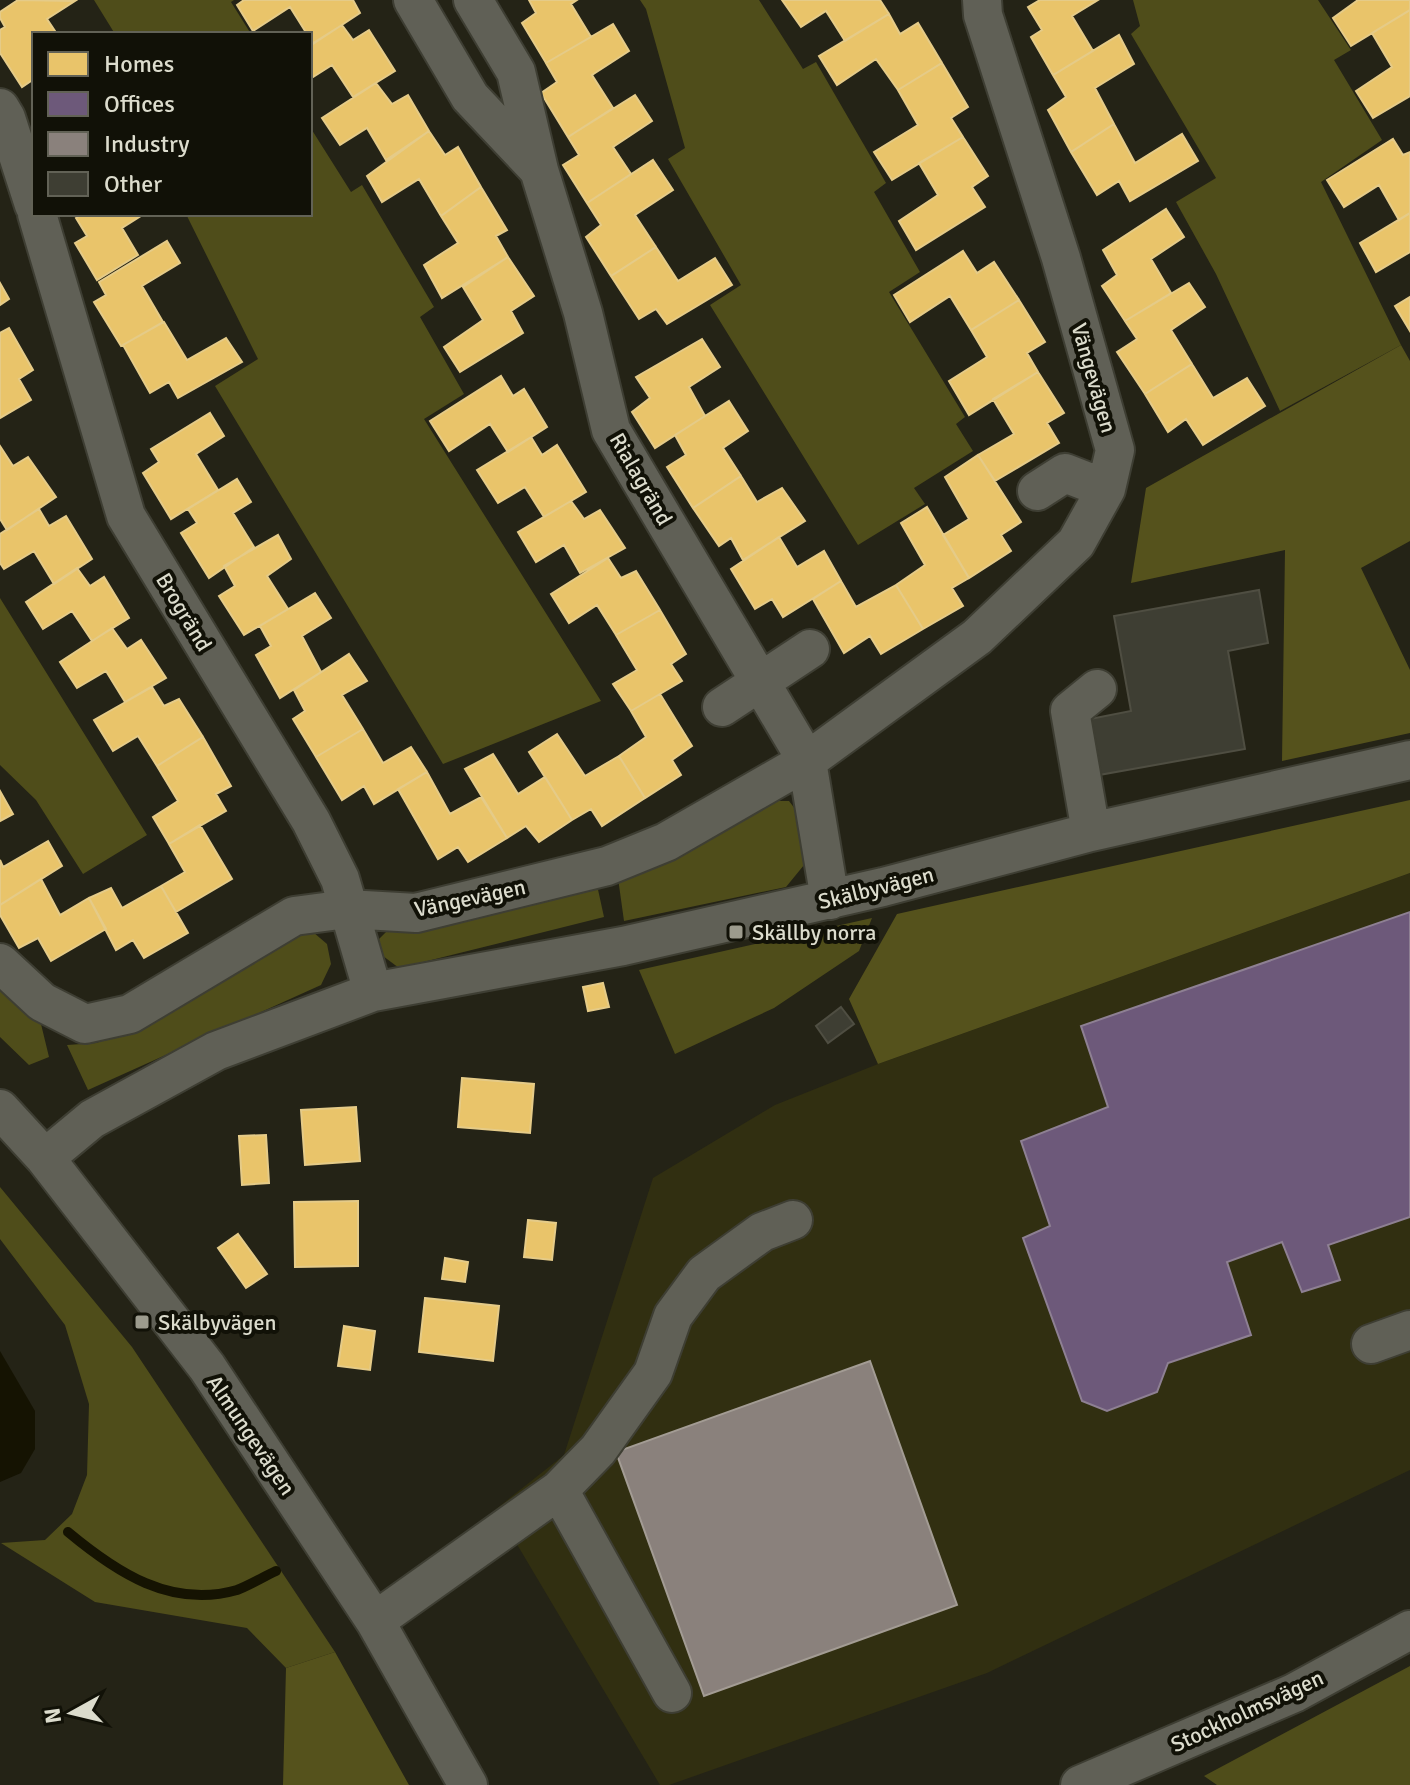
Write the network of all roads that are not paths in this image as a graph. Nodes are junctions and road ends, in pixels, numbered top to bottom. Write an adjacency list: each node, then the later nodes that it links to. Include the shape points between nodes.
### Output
1 (413, 0): 5 (street, Rialagränd, via 470,97)
2 (473, 0): 5 (street, Rialagränd, via 516,72)
3 (974, 5): 10 (street, Vängevägen, via 1061,258 1115,450)
4 (0, 108): 7 (street, Brogränd)
5 (539, 170): 13 (street, Rialagränd, via 583,313 611,430)
6 (0, 186): 8 (street)
7 (32, 200)
8 (32, 208)
9 (37, 216): 20 (street, Brogränd, via 126,516 311,821 340,879)
10 (1106, 489): 11 (street, via 1065,473); 17 (street, Vängevägen, via 1076,543 977,637)
11 (1037, 491)
12 (810, 649): 13 (street)
13 (760, 683): 15 (street); 17 (street, Rialagränd)
14 (1097, 689): 18 (street, via 1070,711)
15 (722, 707)
16 (1410, 760): 18 (street, Skälbyvägen)
17 (807, 761): 19 (street); 20 (street, Vängevägen, via 666,842 607,866 416,913)
18 (1091, 832): 19 (street, Skälbyvägen)
19 (830, 900): 22 (street, Skälbyvägen, via 623,946)
20 (347, 909): 21 (street, Vängevägen, via 294,916 130,1014 85,1024 42,1002); 22 (street, Brogränd)
21 (0, 963)
22 (373, 992): 24 (street, Skälbyvägen, via 216,1051 92,1119)
23 (0, 1109): 24 (street, Almungevägen)
24 (45, 1158): 29 (street, Almungevägen, via 207,1367)
25 (793, 1220): 28 (street, via 762,1232 704,1274 673,1316 653,1373 598,1450)
26 (1410, 1330): 27 (street)
27 (1371, 1344)
28 (559, 1490): 29 (street); 31 (street)
29 (375, 1621): 32 (street, Almungevägen)
30 (1410, 1630): 33 (street, Stockholmsvägen, via 1294,1693)
31 (672, 1693)
32 (468, 1785)
33 (1080, 1785)

